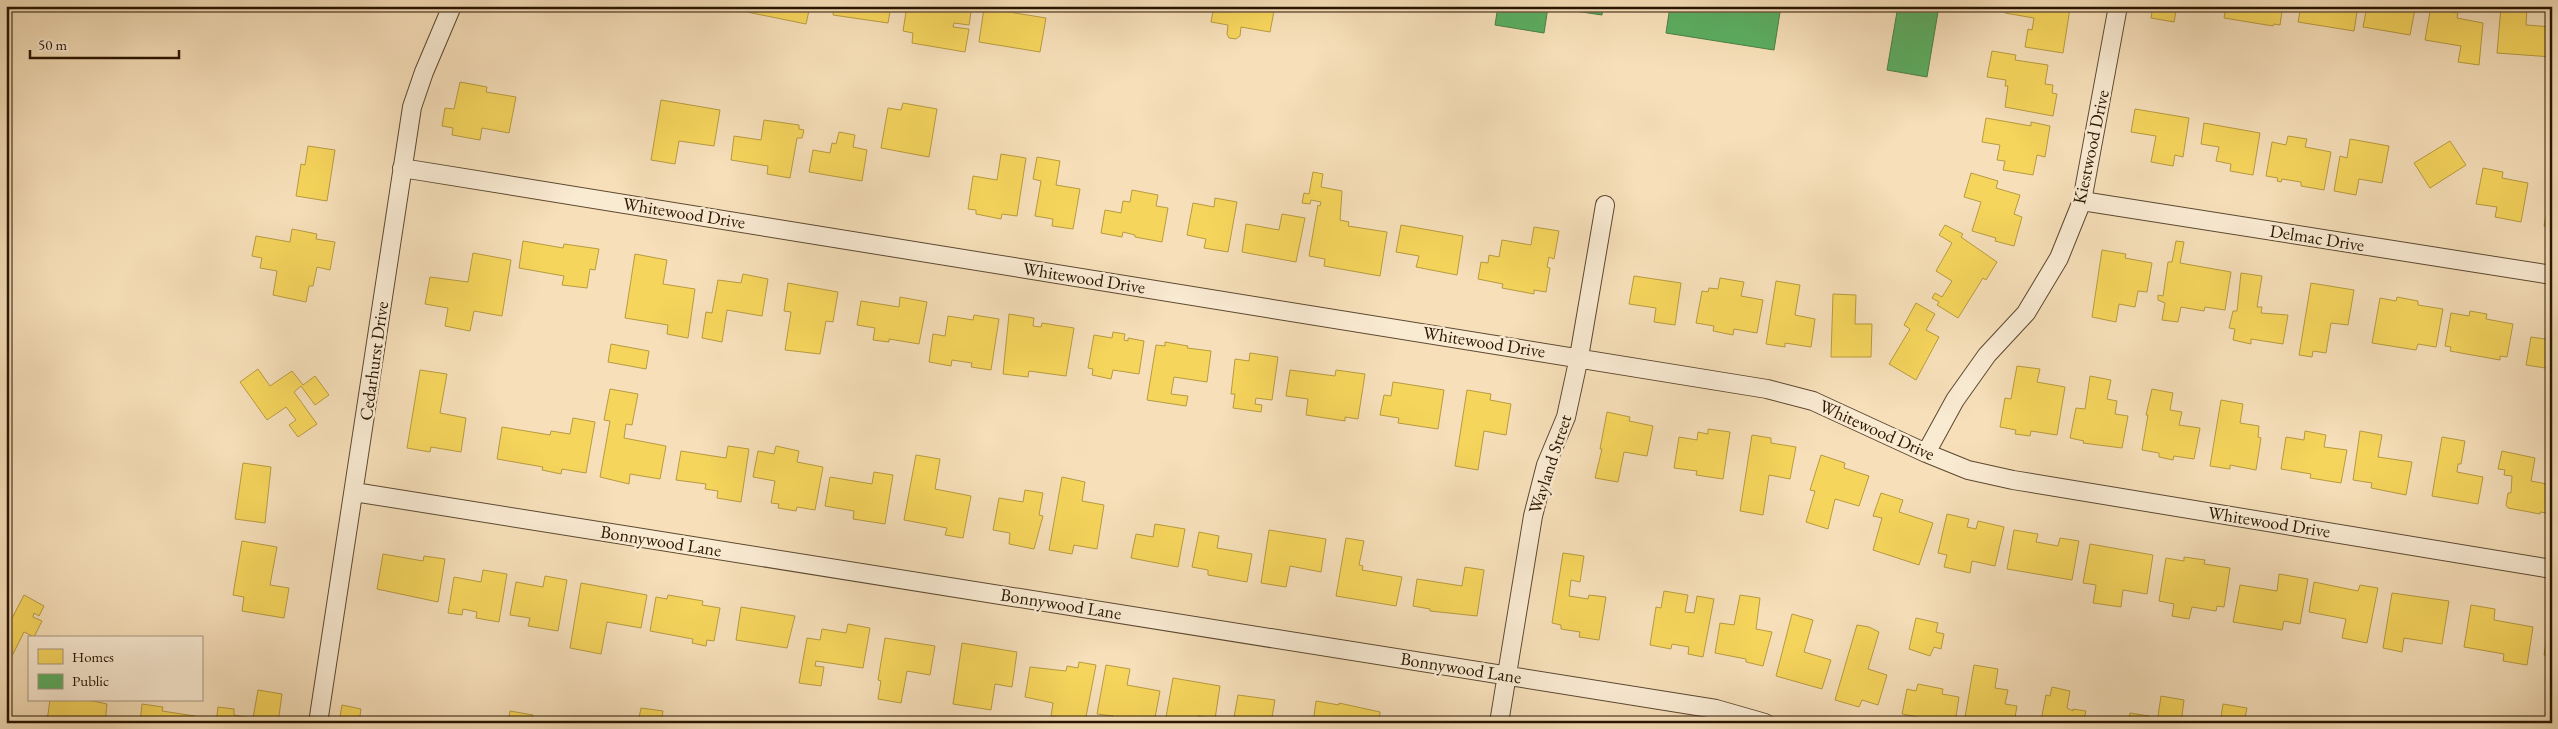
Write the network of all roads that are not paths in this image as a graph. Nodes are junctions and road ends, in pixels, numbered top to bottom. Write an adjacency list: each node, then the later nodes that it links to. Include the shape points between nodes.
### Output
1 (452, 6): 3 (street, Cedarhurst Drive, via 412,107)
2 (2118, 6): 4 (street, Kiestwood Drive)
3 (402, 168): 7 (street, Whitewood Drive); 9 (street, Cedarhurst Drive)
4 (2082, 201): 6 (street, Delmac Drive); 8 (street, Kiestwood Drive, via 2059,258 2026,312 1986,355 1955,400)
5 (1605, 205): 7 (street, Wayland Street)
6 (2552, 275)
7 (1579, 357): 8 (street, Whitewood Drive, via 1767,389 1813,401); 11 (street, Wayland Street, via 1566,417 1546,465 1532,516)
8 (1926, 453): 10 (street, Whitewood Drive, via 1968,470 2013,480)
9 (354, 492): 11 (street, Bonnywood Lane); 12 (street, Cedarhurst Drive)
10 (2552, 569)
11 (1507, 675): 13 (street, Wayland Street); 14 (street, Bonnywood Lane, via 1716,709)
12 (318, 723)
13 (1499, 723)
14 (1765, 723)

